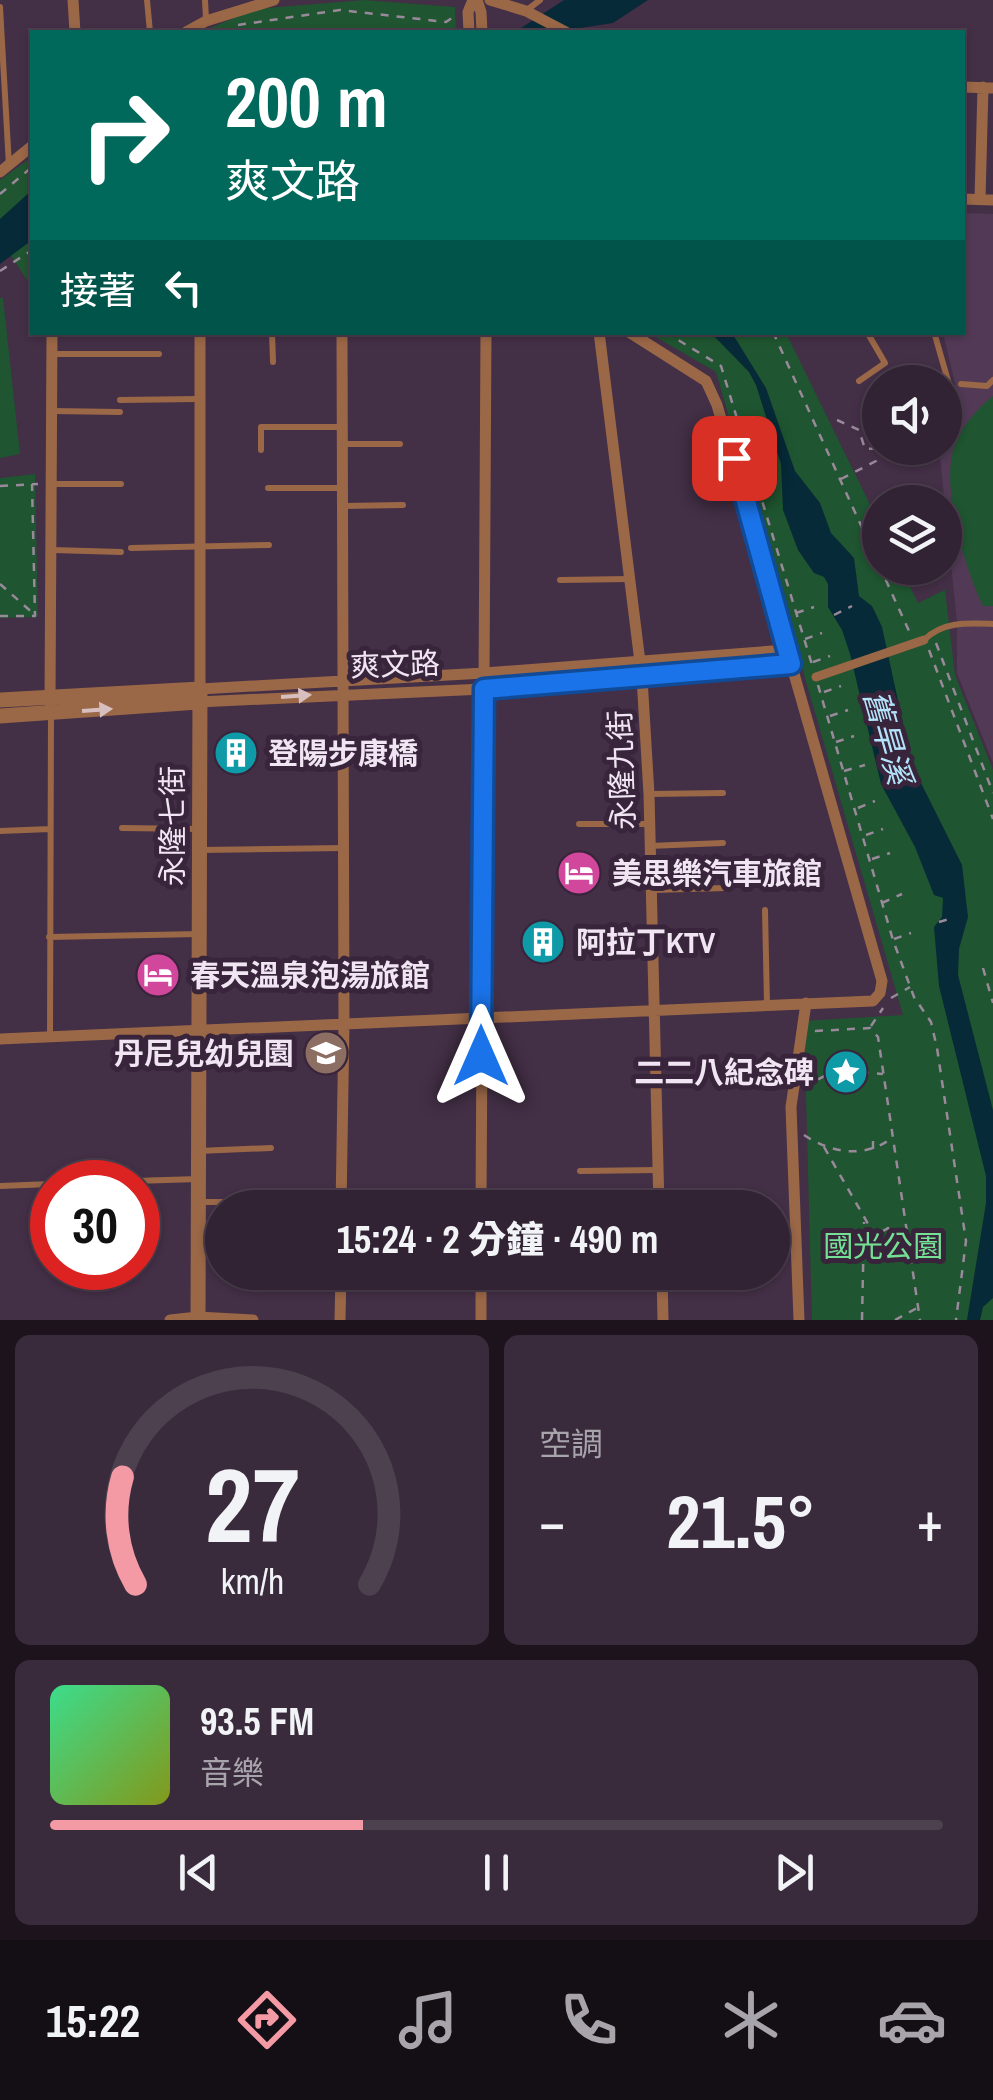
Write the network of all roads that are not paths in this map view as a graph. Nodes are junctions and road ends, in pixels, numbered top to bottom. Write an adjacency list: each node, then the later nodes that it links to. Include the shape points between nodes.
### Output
1 (73, 0): 11 (street)
2 (147, 0): 12 (lane)
3 (205, 0): 10 (lane)
4 (266, 0): 5 (street); 10 (street)
5 (274, 0)
6 (490, 0): 9 (street)
7 (540, 0): 9 (lane)
8 (0, 8): 17 (lane)
9 (526, 11): 14 (street)
10 (206, 20): 13 (street)
11 (75, 30)
12 (150, 30)
13 (189, 30)
14 (562, 30)
15 (988, 87): 18 (street)
16 (30, 148): 17 (street)
17 (5, 169)
18 (986, 199)
19 (52, 335): 28 (street)
20 (200, 335): 35 (street, 永隆七街)
21 (272, 335): 30 (lane)
22 (342, 335): 39 (street)
23 (486, 335): 61 (street)
24 (599, 335): 54 (street, 永隆九街)
25 (634, 335): 58 (street, via 706,381)
26 (870, 335): 33 (lane, via 885,363)
27 (935, 335): 31 (lane)
28 (52, 354): 29 (lane); 37 (street)
29 (159, 354)
30 (273, 362)
31 (943, 365)
32 (993, 380): 34 (lane, via 987,386)
33 (859, 381)
34 (962, 384)
35 (198, 399): 36 (lane); 50 (street, 永隆七街)
36 (120, 400)
37 (52, 411): 38 (lane); 43 (street)
38 (120, 412)
39 (342, 427): 40 (street); 42 (lane, via 261,428)
40 (342, 444): 41 (lane); 46 (street)
41 (400, 444)
42 (261, 450)
43 (52, 484): 44 (lane); 52 (street)
44 (121, 484)
45 (268, 488): 46 (lane)
46 (344, 488): 48 (street)
47 (403, 505): 48 (lane)
48 (344, 506): 64 (street)
49 (269, 544): 50 (lane)
50 (200, 547): 51 (lane); 67 (street, 永隆七街)
51 (131, 548)
52 (51, 550): 53 (lane); 69 (street)
53 (121, 552)
54 (630, 579): 55 (lane); 59 (street, 永隆九街)
55 (560, 580)
56 (993, 624): 57 (lane, via 956,622)
57 (924, 639): 63 (street)
58 (786, 650): 59 (street, 爽文路); 60 (street)
59 (640, 662): 61 (street, 爽文路); 62 (street, 永隆九街)
60 (791, 664): 62 (street, 爽文路); 88 (street, via 882,981 872,1001)
61 (484, 673): 64 (street, 爽文路); 65 (street)
62 (642, 678): 65 (street, 爽文路); 72 (street, 永隆九街)
63 (816, 678)
64 (342, 679): 66 (street); 67 (street, 爽文路)
65 (484, 689): 66 (street, 爽文路); 91 (street)
66 (342, 693): 67 (street, 爽文路, one-way to 66); 81 (street)
67 (200, 696): 69 (street, 爽文路); 76 (street, 永隆七街)
68 (0, 700): 69 (street, 爽文路)
69 (50, 705): 70 (street, 爽文路); 77 (lane)
70 (0, 716)
71 (723, 792): 72 (lane)
72 (648, 794): 74 (street, 永隆九街)
73 (579, 824): 74 (lane)
74 (649, 824): 80 (street, 永隆九街)
75 (122, 828): 76 (lane)
76 (200, 828): 82 (street, 永隆七街)
77 (50, 829): 78 (lane); 87 (lane)
78 (0, 831)
79 (723, 843): 80 (lane)
80 (649, 846): 84 (street, 永隆九街)
81 (344, 848): 82 (lane); 92 (street)
82 (199, 850): 86 (street, 永隆七街)
83 (726, 888): 84 (lane)
84 (652, 890): 90 (street, 永隆九街)
85 (766, 910): 89 (lane)
86 (200, 934): 87 (lane); 93 (street, 永隆七街)
87 (49, 937): 94 (lane)
88 (806, 1003): 89 (street); 118 (street, via 790,1107)
89 (767, 1005): 90 (street)
90 (655, 1008): 91 (street); 98 (street, 永隆九街)
91 (481, 1018): 92 (street); 105 (street)
92 (344, 1024): 93 (street); 104 (street)
93 (200, 1032): 94 (street); 97 (street, 永隆七街)
94 (50, 1036): 95 (street)
95 (0, 1039)
96 (271, 1148): 97 (lane)
97 (198, 1151): 100 (street, 永隆七街)
98 (658, 1170): 99 (lane); 106 (street, 永隆九街)
99 (580, 1171)
100 (200, 1179): 101 (lane); 107 (street, 永隆七街)
101 (160, 1180)
102 (30, 1185): 103 (lane)
103 (0, 1186)
104 (341, 1190)
105 (481, 1190)
106 (659, 1190)
107 (199, 1202): 108 (lane); 112 (street, 永隆七街)
108 (205, 1202)
109 (340, 1290): 115 (street)
110 (481, 1290): 116 (street)
111 (662, 1290): 117 (street)
112 (198, 1318): 113 (street); 114 (street)
113 (170, 1320)
114 (253, 1320)
115 (340, 1320)
116 (480, 1320)
117 (663, 1320)
118 (798, 1320)

